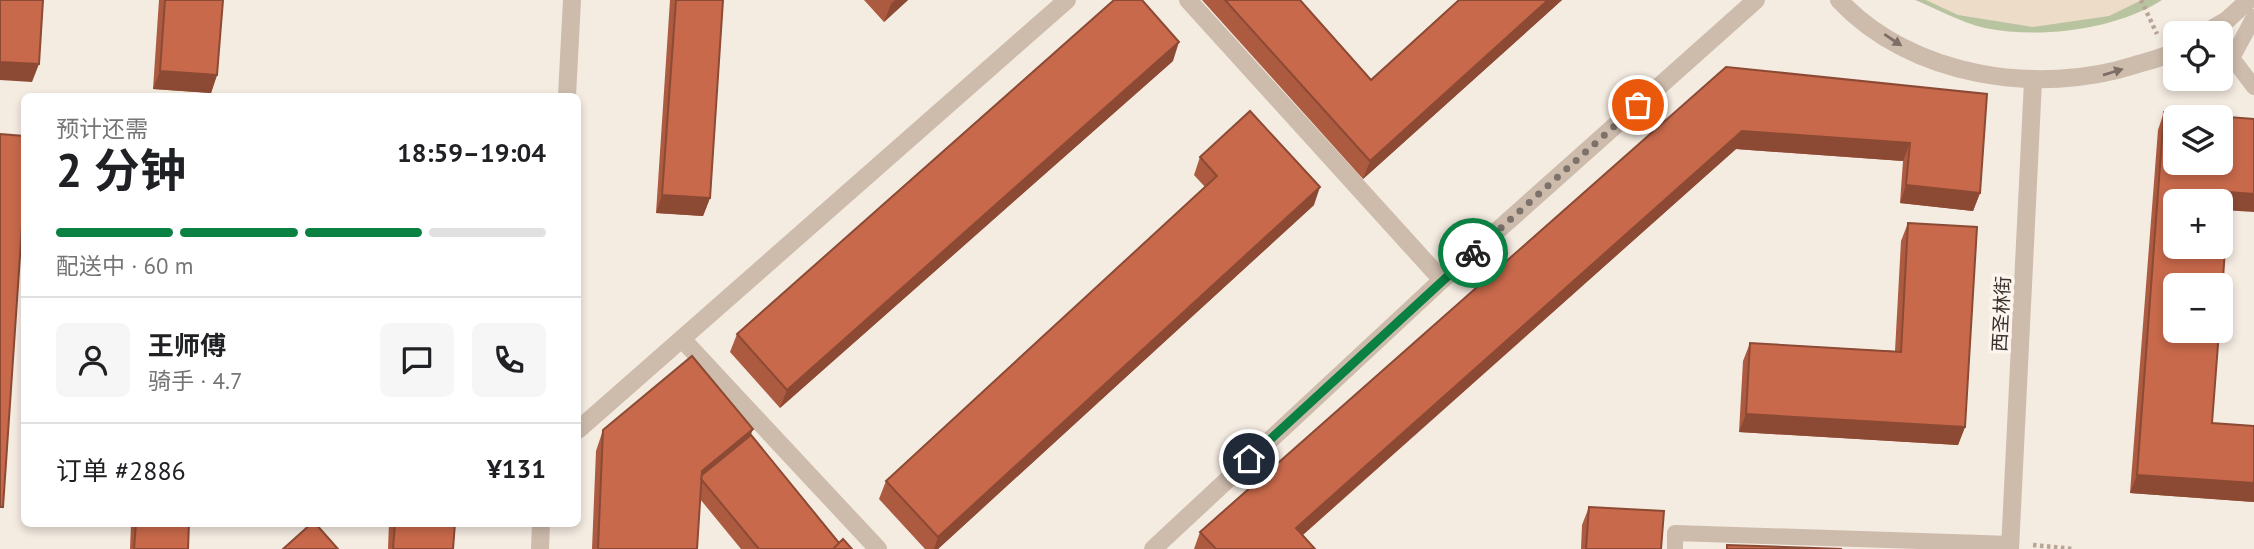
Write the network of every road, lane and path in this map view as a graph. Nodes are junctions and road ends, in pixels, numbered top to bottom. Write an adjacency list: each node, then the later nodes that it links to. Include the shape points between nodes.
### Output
1 (572, 0): 14 (street)
2 (1067, 0): 16 (street)
3 (1188, 0): 15 (street)
4 (1756, 0): 15 (street)
5 (1839, 0): 12 (street, one-way to 12, via 1903,47 1966,71)
6 (2141, 0): 10 (path)
7 (2249, 0): 9 (street)
8 (2254, 17): 13 (lane, via 2232,58)
9 (2225, 21)
10 (2163, 39)
11 (2163, 56): 12 (street, one-way to 11, via 2102,76)
12 (2033, 81): 19 (street, 西圣林街)
13 (2254, 87)
14 (567, 93)
15 (1442, 280): 22 (street)
16 (682, 339): 17 (street); 21 (street)
17 (581, 427)
18 (541, 527): 20 (street)
19 (2011, 546): 23 (lane, via 1675,533); 24 (path)
20 (540, 549)
21 (878, 549)
22 (1153, 549)
23 (1675, 549)
24 (2074, 549)

